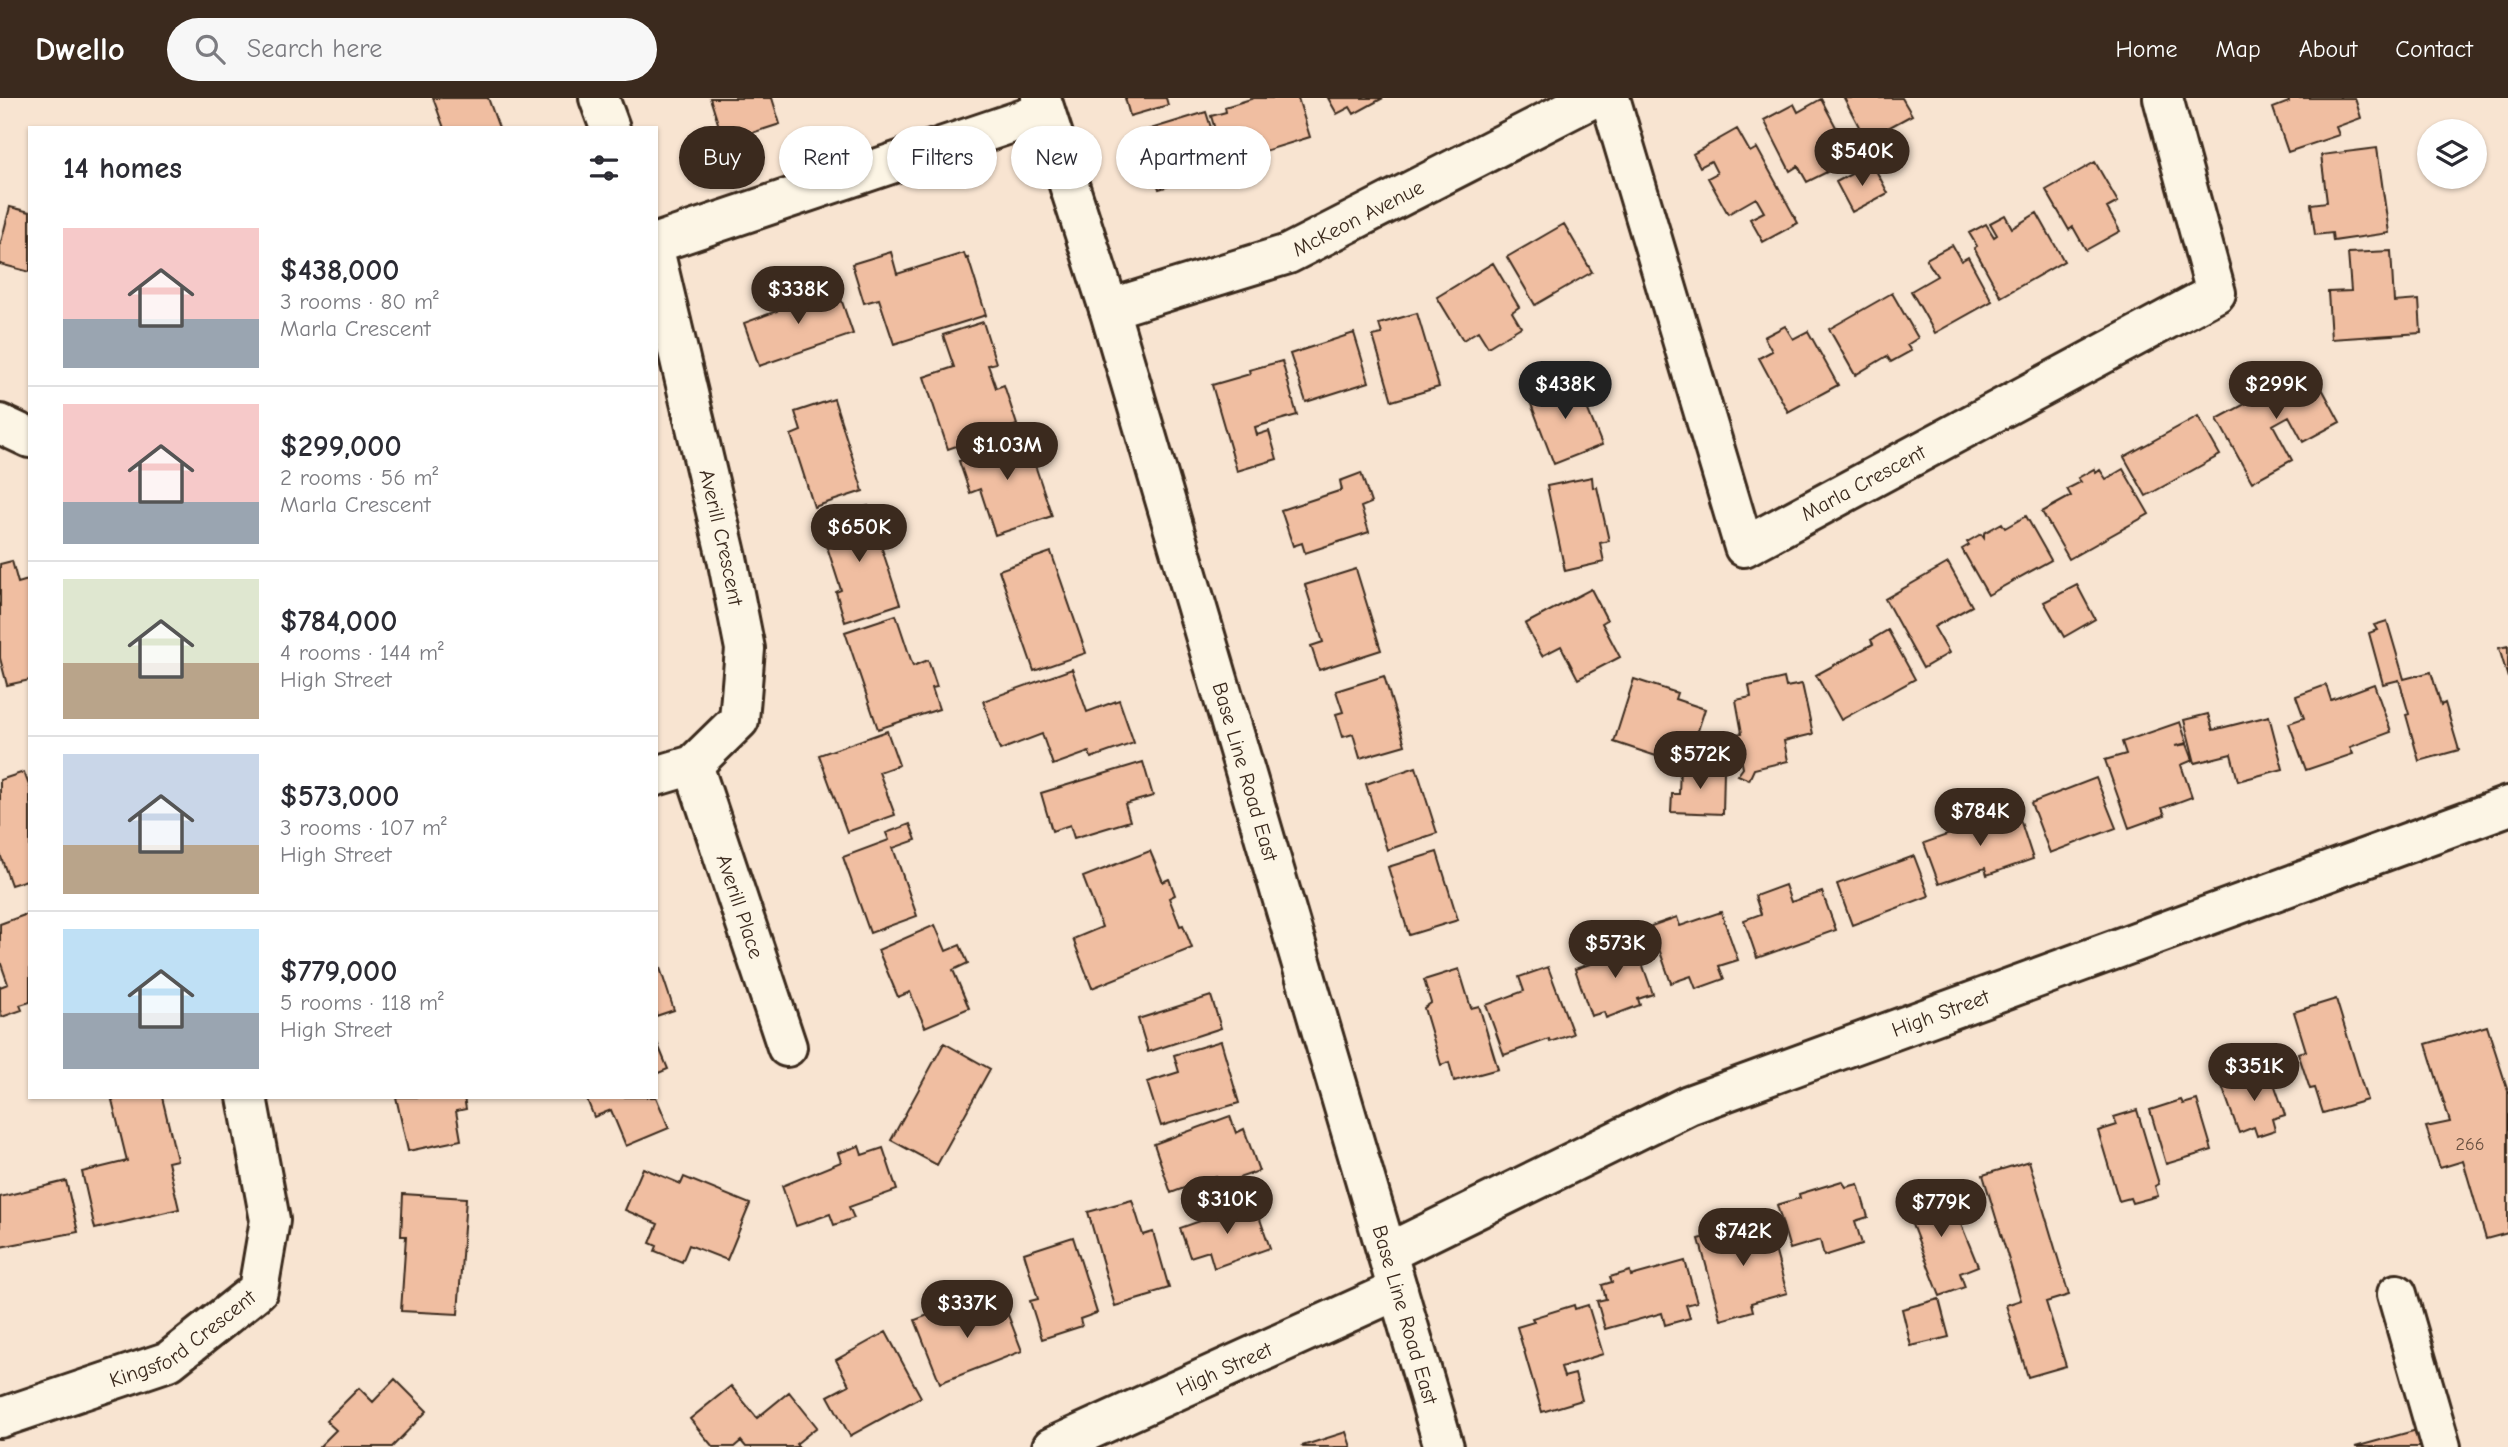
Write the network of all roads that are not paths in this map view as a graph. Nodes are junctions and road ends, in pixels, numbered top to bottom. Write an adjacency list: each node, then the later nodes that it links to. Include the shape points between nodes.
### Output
1 (599, 98): 6 (street)
2 (1593, 98): 9 (street, McKeon Avenue, via 1289,254)
3 (1610, 98): 4 (street, Marla Crescent, via 1744,547 2216,293)
4 (2162, 98)
5 (1043, 105): 7 (street); 9 (street, Base Line Road East)
6 (609, 126)
7 (658, 242)
8 (658, 266): 12 (street, Averill Crescent, via 745,649 739,720)
9 (1109, 309): 17 (street, Base Line Road East)
10 (0, 424): 11 (street)
11 (28, 437)
12 (693, 765): 13 (street, Averill Crescent); 15 (street, Averill Place)
13 (658, 775)
14 (2508, 806): 17 (street, High Street, via 1689,1105)
15 (788, 1047)
16 (247, 1099): 20 (street, Kingsford Crescent, via 270,1220 258,1290 169,1361)
17 (1387, 1253): 18 (street, Base Line Road East)
18 (1398, 1290): 21 (street, High Street); 22 (street, Base Line Road East)
19 (2397, 1294): 23 (street)
20 (0, 1418)
21 (1052, 1447)
22 (1444, 1447)
23 (2441, 1447)

